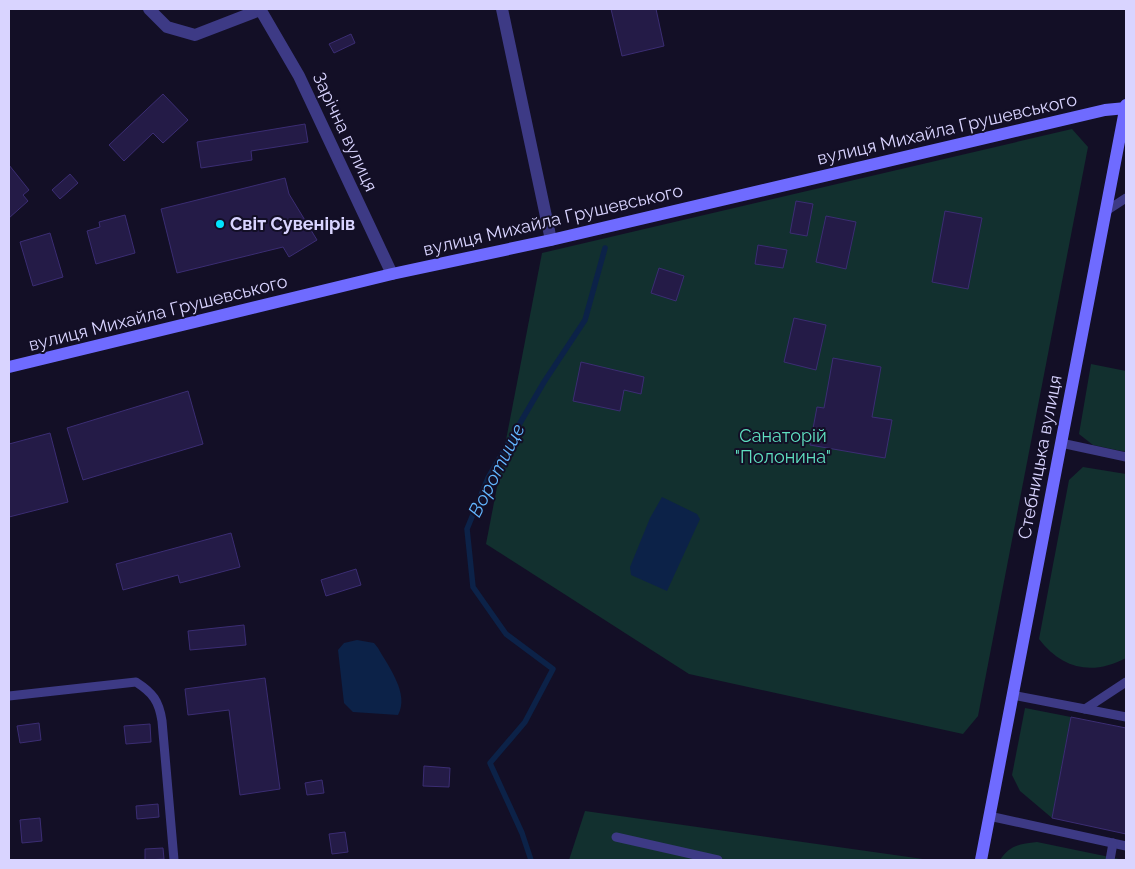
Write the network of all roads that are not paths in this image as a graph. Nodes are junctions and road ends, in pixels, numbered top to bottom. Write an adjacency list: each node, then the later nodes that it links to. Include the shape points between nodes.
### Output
1 (149, 9): 2 (street, via 167,27 195,35)
2 (260, 9): 9 (street, Зарічна вулиця, via 299,76)
3 (502, 9): 8 (street)
4 (1126, 106): 5 (street, Стебницька вулиця); 8 (street, вулиця Михайла Грушевського)
5 (1124, 132): 7 (street, Стебницька вулиця)
6 (1126, 198): 7 (lane)
7 (1106, 211): 11 (street, Стебницька вулиця)
8 (551, 240): 9 (street, вулиця Михайла Грушевського)
9 (392, 274): 10 (street, вулиця Михайла Грушевського)
10 (9, 367)
11 (1061, 444): 12 (lane); 14 (street, Стебницька вулиця)
12 (1126, 457)
13 (1126, 682): 16 (lane)
14 (1012, 695): 16 (lane); 18 (street, Стебницька вулиця)
15 (9, 696): 22 (lane, via 136,682 151,691 159,703 162,721)
16 (1085, 709): 17 (lane)
17 (1126, 716)
18 (989, 816): 21 (lane); 24 (street, Стебницька вулиця)
19 (616, 837): 23 (lane)
20 (1126, 846): 21 (lane)
21 (1112, 847): 25 (lane)
22 (174, 860)
23 (718, 860)
24 (981, 860)
25 (1110, 860)

